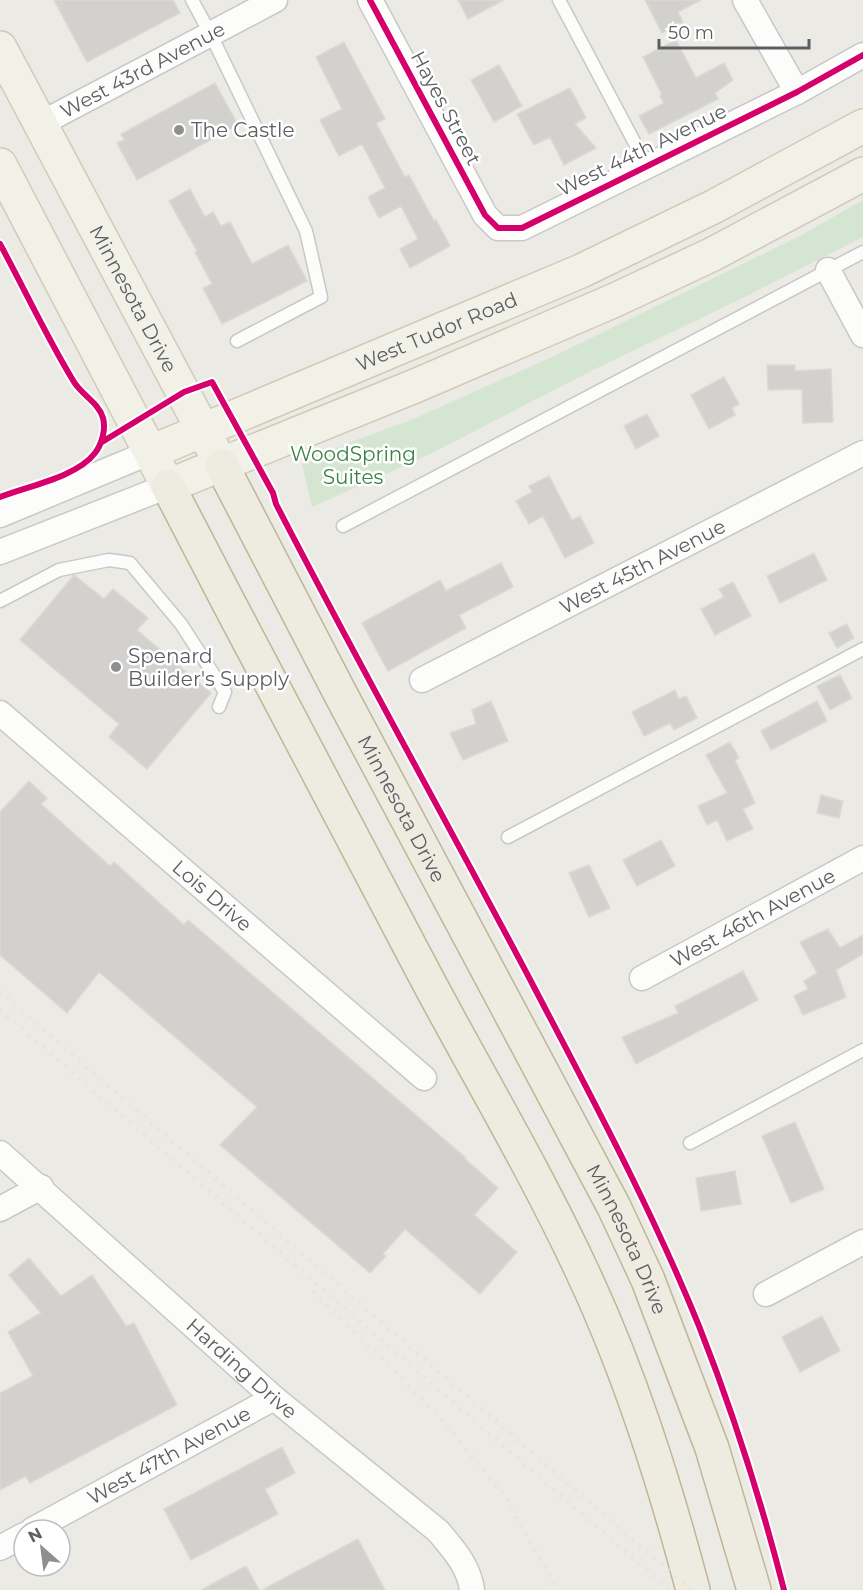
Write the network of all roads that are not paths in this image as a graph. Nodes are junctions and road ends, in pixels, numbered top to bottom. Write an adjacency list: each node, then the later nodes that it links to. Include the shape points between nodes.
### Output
1 (192, 0): 6 (lane)
2 (275, 0): 6 (street, West 43rd Avenue)
3 (370, 0): 15 (street, Hayes Street, via 485,215)
4 (559, 0): 13 (lane)
5 (745, 0): 9 (street)
6 (211, 34): 10 (street, West 43rd Avenue); 19 (lane, via 306,231 321,297)
7 (0, 48): 10 (main road, Minnesota Drive)
8 (863, 55): 9 (street, West 44th Avenue)
9 (797, 92): 13 (street, West 44th Avenue)
10 (40, 124): 20 (main road, Minnesota Drive)
11 (863, 126): 20 (main road, West Tudor Road, via 715,206 581,271)
12 (0, 165): 21 (main road)
13 (647, 166): 15 (street, West 44th Avenue, via 522,228)
14 (863, 174): 23 (main road, West Tudor Road, via 713,254 615,300)
15 (498, 228)
16 (863, 252): 17 (lane)
17 (828, 270): 18 (street); 26 (lane)
18 (863, 334)
19 (237, 341)
20 (204, 429): 21 (main road, West Tudor Road); 23 (main road, Minnesota Drive)
21 (151, 452): 24 (main road); 25 (street, West Tudor Road)
22 (863, 453): 30 (street, West 45th Avenue)
23 (222, 466): 24 (main road, West Tudor Road); 46 (highway, Minnesota Drive, via 614,1207 648,1280 708,1438)
24 (168, 486): 27 (street, West Tudor Road); 48 (highway, via 578,1263 617,1353 671,1510)
25 (0, 515)
26 (343, 526)
27 (0, 552)
28 (0, 601): 31 (lane, via 59,570 109,560 130,563 181,624 225,692)
29 (863, 649): 33 (lane)
30 (422, 680)
31 (219, 707)
32 (0, 713): 37 (street, Lois Drive)
33 (508, 837)
34 (863, 858): 35 (street, West 46th Avenue)
35 (642, 978)
36 (863, 1050): 38 (lane)
37 (424, 1078)
38 (690, 1143)
39 (0, 1153): 40 (street, Harding Drive)
40 (41, 1187): 41 (street); 44 (street, Harding Drive)
41 (0, 1209)
42 (863, 1242): 43 (street)
43 (766, 1294)
44 (274, 1398): 45 (street, West 47th Avenue); 47 (street, Harding Drive, via 438,1531 458,1555)
45 (55, 1518)
46 (753, 1586)
47 (472, 1590)
48 (693, 1590)

